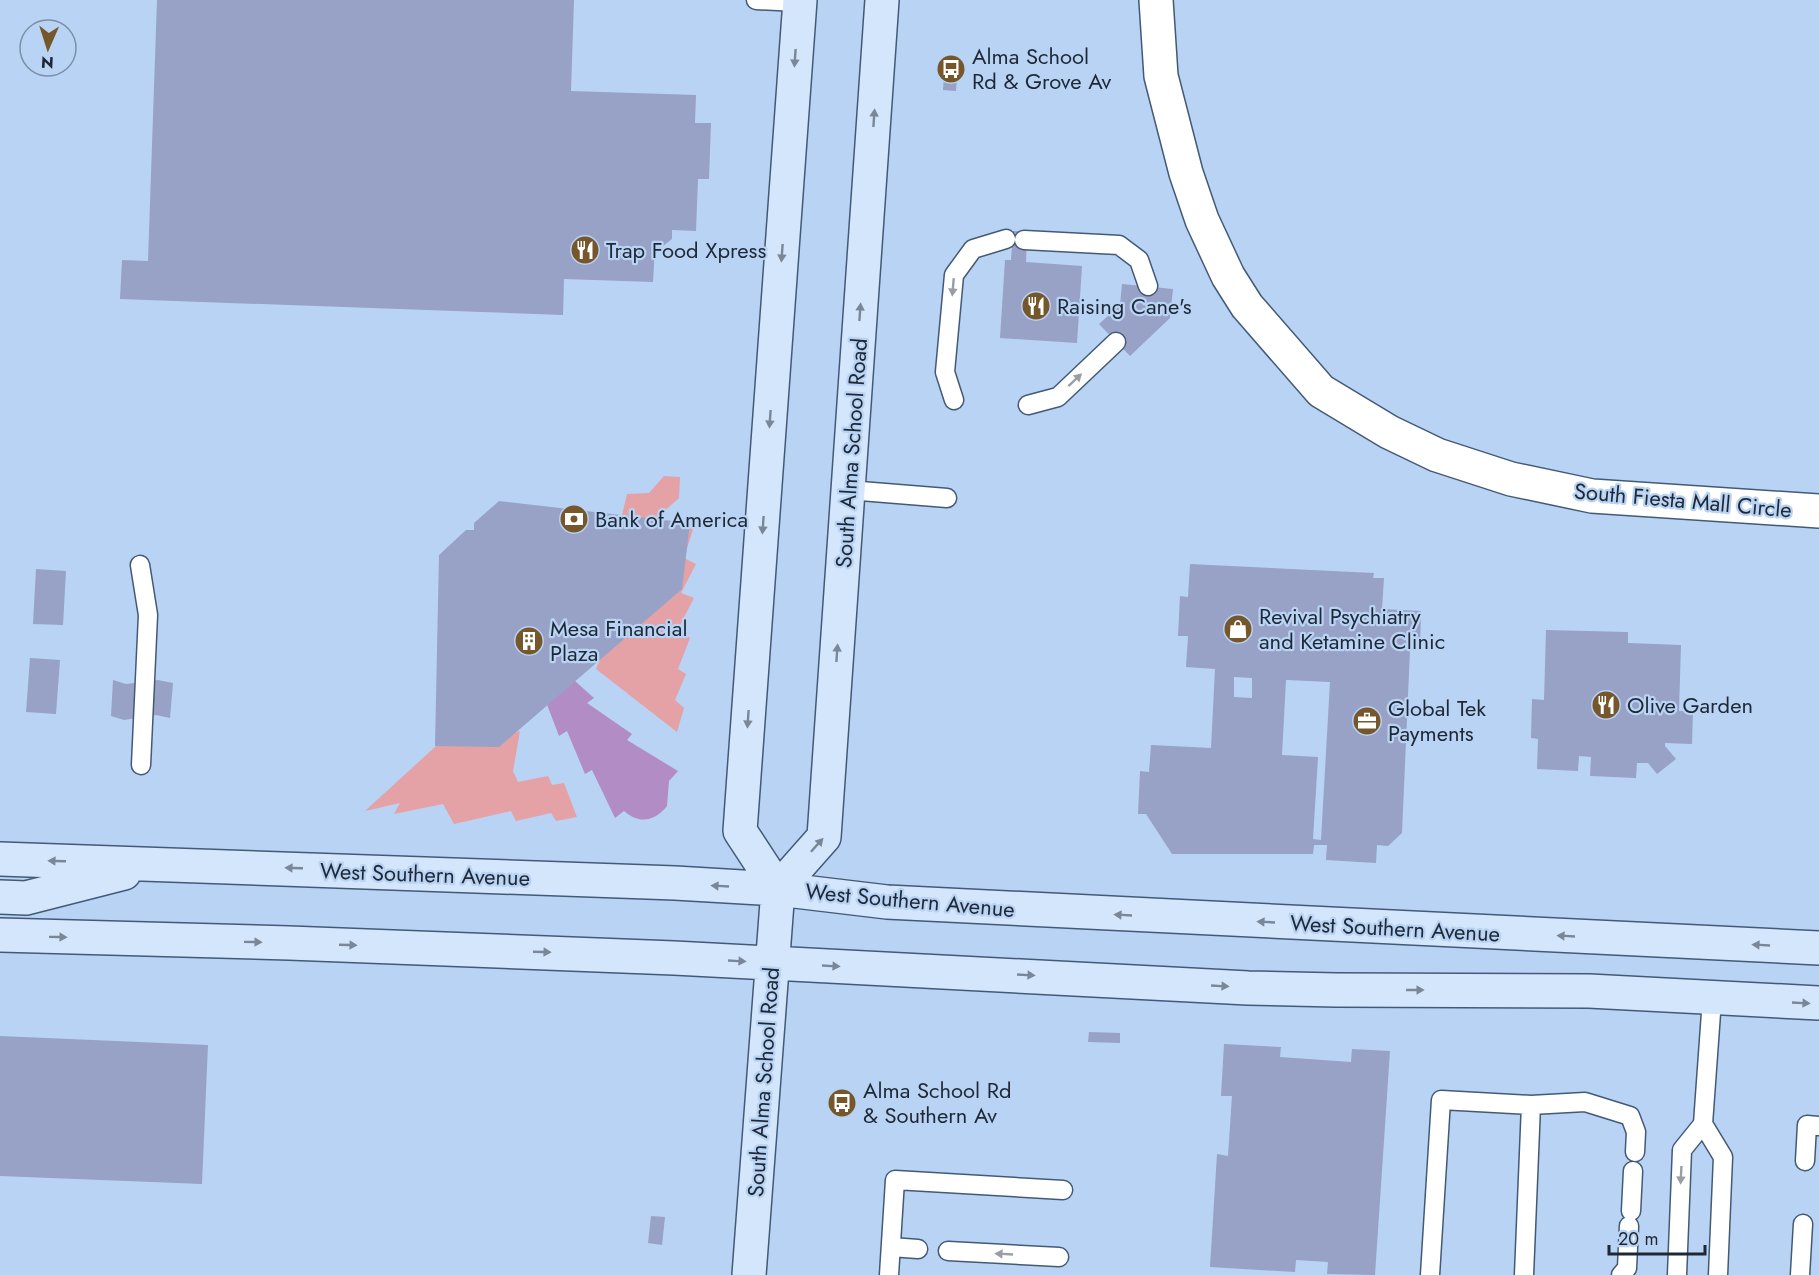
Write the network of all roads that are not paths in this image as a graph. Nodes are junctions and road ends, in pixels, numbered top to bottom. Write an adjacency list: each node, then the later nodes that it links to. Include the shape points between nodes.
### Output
1 (756, 0): 4 (lane)
2 (882, 0): 9 (main road, South Alma School Road, one-way to 2)
3 (1156, 0): 11 (street, South Fiesta Mall Circle, via 1161,76 1202,220 1247,306 1321,391 1389,432 1437,455 1511,479 1592,496)
4 (799, 1): 16 (main road, one-way to 16, via 740,831)
5 (1148, 286): 7 (lane, one-way to 7, via 1139,260 1119,245 1083,255 1015,245 973,249 954,274 945,372)
6 (1116, 342): 8 (lane, one-way to 6, via 1058,396)
7 (954, 400)
8 (1028, 405)
9 (848, 490): 10 (lane); 16 (main road, South Alma School Road, one-way to 9, via 824,837)
10 (947, 498)
11 (1819, 511)
12 (140, 565): 13 (lane, via 148,615)
13 (141, 765)
14 (0, 859): 15 (main road, West Southern Avenue, one-way to 14)
15 (164, 863): 16 (main road, West Southern Avenue, one-way to 15); 17 (main road, via 26,898)
16 (778, 889): 19 (main road, West Southern Avenue, one-way to 16, via 887,902); 20 (main road, South Alma School Road)
17 (0, 897)
18 (0, 935): 20 (main road, one-way to 20)
19 (1819, 948)
20 (772, 963): 21 (main road, one-way to 21, via 1248,988 1589,991); 36 (main road, South Alma School Road)
21 (1712, 999): 22 (main road, one-way to 22); 24 (lane)
22 (1819, 1004)
23 (1531, 1105): 26 (lane, via 1585,1102 1630,1116 1636,1132); 38 (lane, via 1441,1100); 39 (lane)
24 (1703, 1124): 41 (lane, one-way to 41, via 1682,1150); 42 (lane, via 1723,1157)
25 (1819, 1126): 27 (lane, via 1806,1125)
26 (1635, 1152)
27 (1805, 1161)
28 (1633, 1171): 40 (lane, via 1627,1268)
29 (1063, 1190): 31 (lane, via 895,1180)
30 (1803, 1224): 35 (lane)
31 (891, 1247): 32 (lane); 37 (lane)
32 (918, 1249)
33 (948, 1251): 34 (lane, one-way to 33)
34 (1059, 1257)
35 (1801, 1274): 43 (lane)
36 (749, 1275)
37 (889, 1275)
38 (1430, 1275)
39 (1524, 1275)
40 (1621, 1275)
41 (1677, 1275)
42 (1718, 1275)
43 (1819, 1275)

